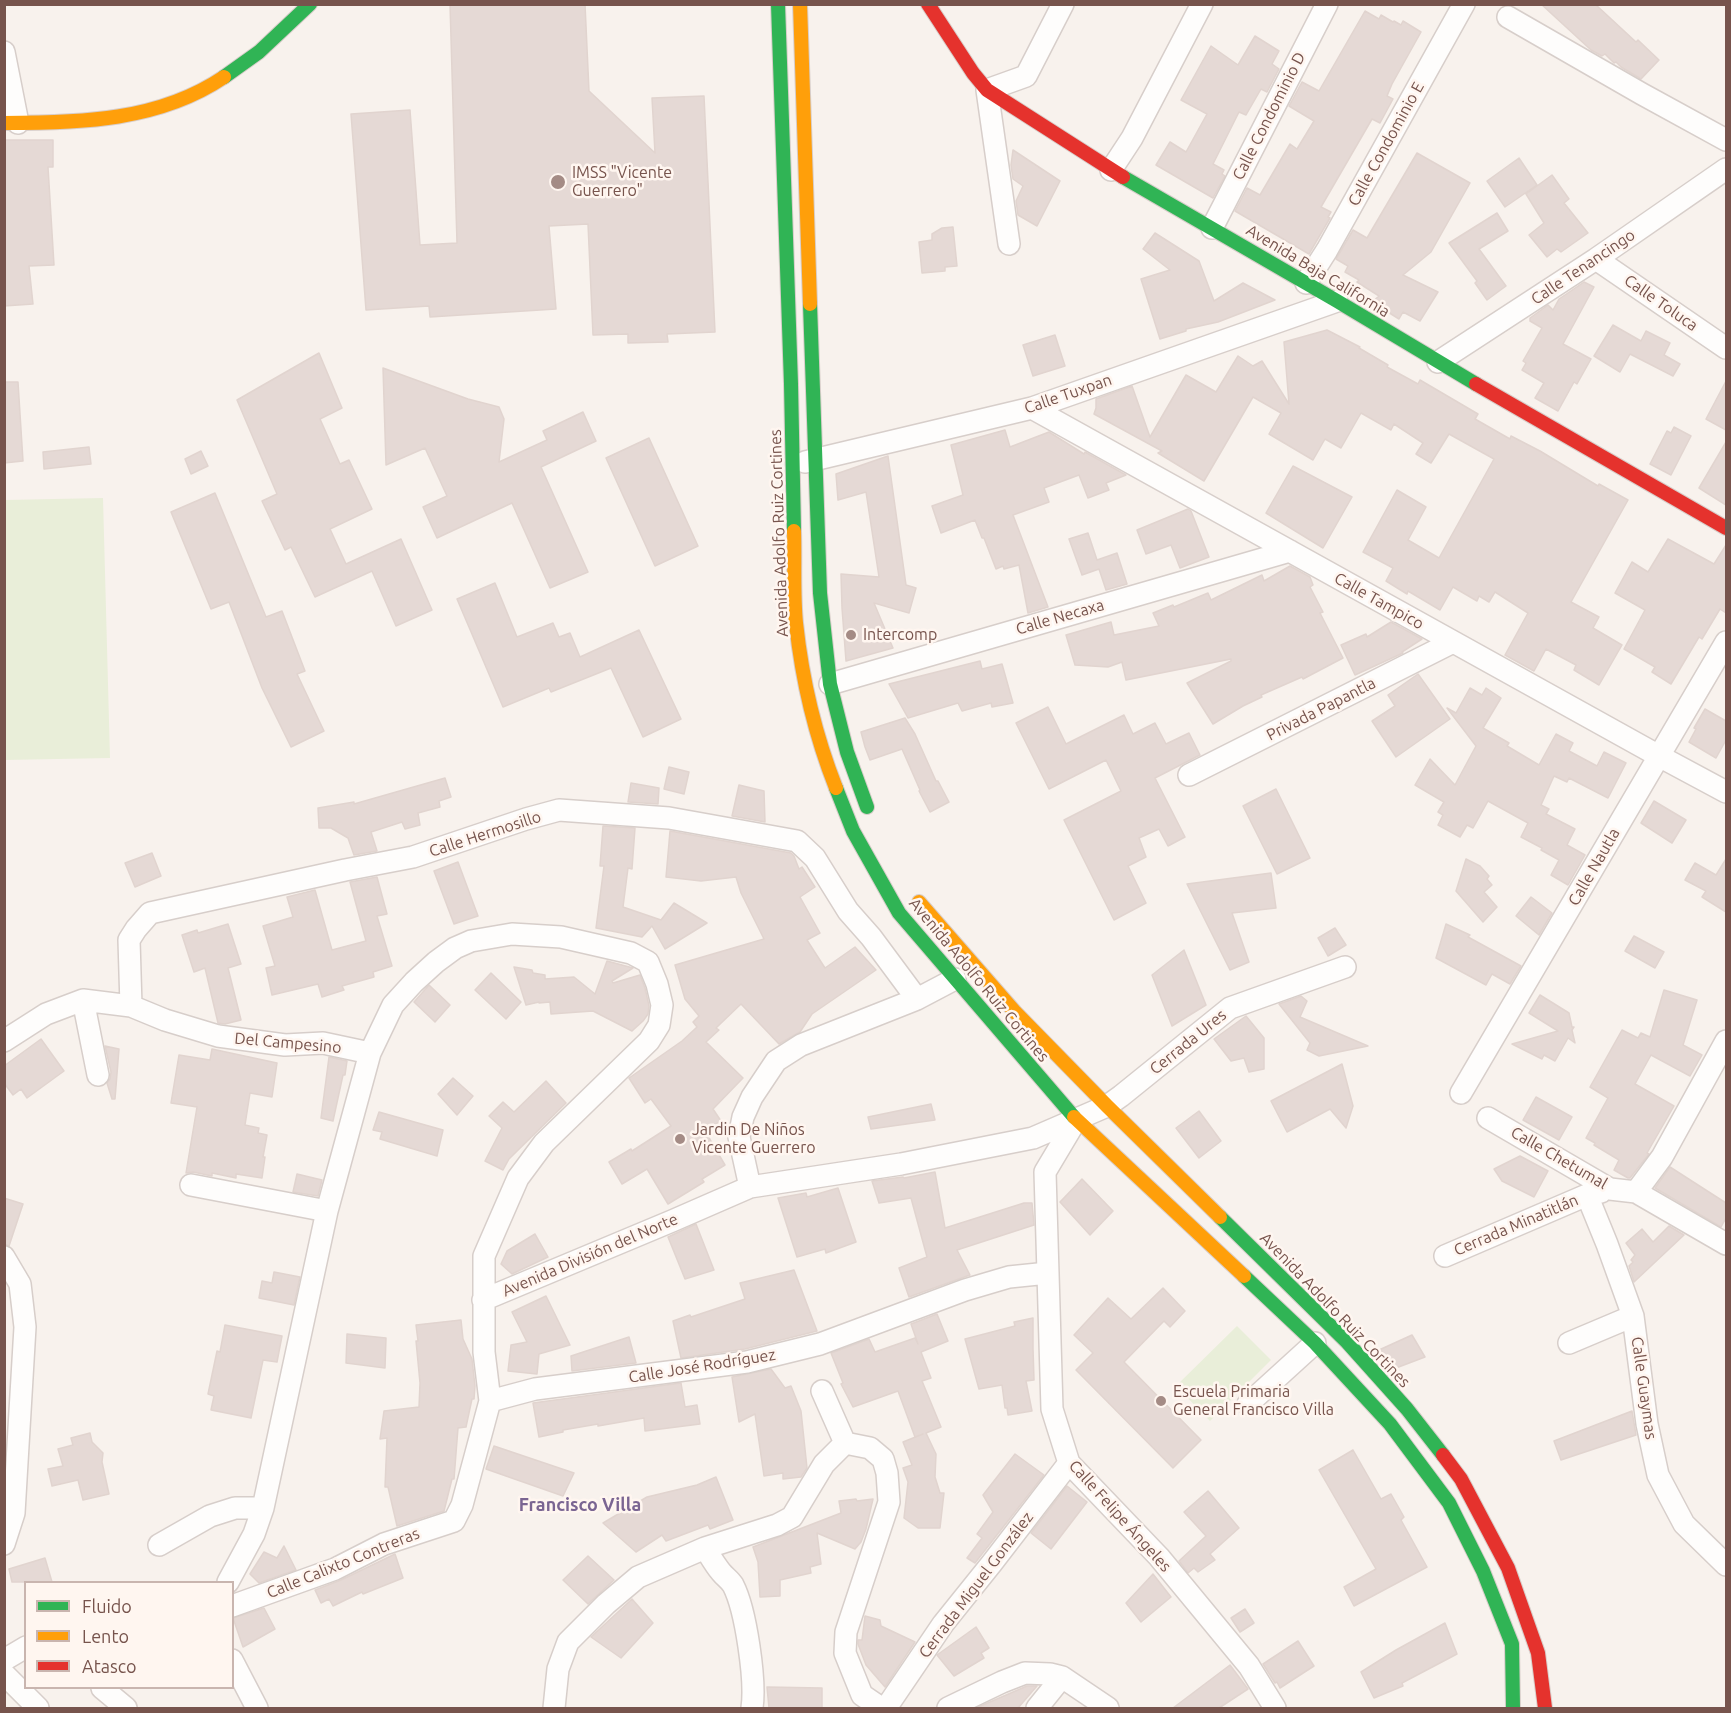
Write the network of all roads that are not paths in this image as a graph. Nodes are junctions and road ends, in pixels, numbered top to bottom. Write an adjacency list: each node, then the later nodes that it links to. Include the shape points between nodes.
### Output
1 (310, 4): 12 (main road, via 287,29 237,69 194,96 113,119)
2 (778, 4): 25 (main road, Avenida Adolfo Ruiz Cortines)
3 (800, 4): 24 (main road)
4 (928, 4): 11 (main road, Avenida Baja California)
5 (1063, 4): 11 (street, via 1026,76)
6 (1202, 4): 15 (street, via 1132,138)
7 (1326, 4): 16 (street, Calle Condominio D)
8 (1464, 4): 19 (street, Calle Condominio E)
9 (1508, 17): 13 (street)
10 (4, 52): 12 (street)
11 (987, 90): 15 (main road, Avenida Baja California); 17 (street)
12 (11, 123)
13 (1726, 140)
14 (1726, 169): 18 (street, Calle Tenancingo)
15 (1111, 170): 16 (main road, Avenida Baja California)
16 (1212, 228): 19 (main road, Avenida Baja California)
17 (1010, 244)
18 (1596, 259): 21 (street, Calle Toluca); 22 (street, Calle Tenancingo)
19 (1306, 284): 20 (main road, Avenida Baja California)
20 (1337, 301): 22 (main road, Avenida Baja California); 23 (street, Calle Tuxpan)
21 (1726, 348)
22 (1438, 362): 26 (main road, Avenida Baja California)
23 (1032, 408): 24 (street, Calle Tuxpan); 27 (street, Calle Tampico)
24 (817, 460): 25 (street, Calle Tuxpan); 30 (main road, via 820,593)
25 (792, 464): 37 (main road, Avenida Adolfo Ruiz Cortines, via 796,621 806,691 825,761 853,831 899,913)
26 (1726, 528)
27 (1290, 551): 28 (street, Calle Tampico); 30 (street, Calle Necaxa)
28 (1453, 642): 31 (street, Calle Tampico); 32 (street, Privada Papantla)
29 (1726, 642): 31 (street, Calle Nautla)
30 (830, 684): 34 (main road, via 847,752)
31 (1659, 756): 33 (street, Calle Tampico); 47 (street, Calle Nautla)
32 (1189, 775)
33 (1726, 792)
34 (873, 822)
35 (912, 891): 41 (main road, Avenida Adolfo Ruiz Cortines)
36 (1345, 968): 48 (street, Cerrada Ures, via 1230,1008)
37 (955, 980): 38 (street); 42 (main road, Avenida Adolfo Ruiz Cortines)
38 (917, 999): 40 (street, Calle Hermosillo, via 849,911 815,858 797,841 669,818 559,810 413,857 150,914 129,940); 52 (street, via 801,1045 776,1061 743,1117 739,1137)
39 (82, 1000): 40 (street, Del Campesino); 43 (street, Del Campesino, via 46,1014); 46 (street)
40 (131, 1006): 45 (street, Del Campesino, via 218,1036 285,1045 323,1043)
41 (1015, 1012): 42 (main road); 48 (main road, Avenida Adolfo Ruiz Cortines)
42 (997, 1029): 50 (main road, Avenida Adolfo Ruiz Cortines)
43 (4, 1041)
44 (1726, 1041): 54 (street, via 1662,1157)
45 (370, 1053): 56 (street, Avenida División del Norte); 61 (street, Avenida División del Norte, via 393,1005 436,962 471,941 513,934 561,937 631,953 648,963 662,1005 659,1025 649,1041 544,1143 518,1178 484,1256)
46 (98, 1075)
47 (1461, 1093)
48 (1107, 1106): 50 (street, Avenida División del Norte); 95 (main road, Avenida Adolfo Ruiz Cortines, via 1347,1342 1407,1408 1461,1479 1508,1568 1538,1653)
49 (1488, 1118): 53 (street, Calle Chetumal)
50 (1076, 1120): 52 (street, Avenida División del Norte, via 1033,1138 901,1164); 60 (street, Calle Felipe Ángeles, via 1045,1172); 63 (main road, Avenida Adolfo Ruiz Cortines)
51 (191, 1185): 56 (street)
52 (750, 1187): 61 (street, Avenida División del Norte)
53 (1610, 1189): 54 (street, Calle Chetumal); 55 (street, Cerrada Minatitlán)
54 (1636, 1191): 57 (street, Calle Chetumal)
55 (1587, 1195): 58 (street, Cerrada Minatitlán); 62 (street, Calle Guaymas)
56 (327, 1211): 70 (street, Avenida División del Norte)
57 (1726, 1244)
58 (1445, 1256)
59 (4, 1257): 71 (street, via 20,1284 25,1327 14,1513)
60 (1048, 1273): 66 (street, Calle José Rodríguez, via 1009,1277 820,1344 756,1360 535,1389); 69 (street, Calle Felipe Ángeles, via 1052,1409)
61 (483, 1300): 66 (street)
62 (1633, 1316): 64 (street); 74 (street, Calle Guaymas, via 1658,1475 1683,1524)
63 (1315, 1343): 67 (street); 94 (main road, Avenida Adolfo Ruiz Cortines, via 1390,1424 1449,1503 1483,1571 1512,1644)
64 (1569, 1343)
65 (822, 1391): 68 (street)
66 (490, 1401): 76 (street, Calle Calixto Contreras, via 462,1505 454,1521 384,1544 334,1569)
67 (1248, 1404)
68 (845, 1443): 73 (street, via 824,1464 792,1517); 88 (street, via 870,1448 883,1459 887,1473 889,1502 846,1632 845,1653 862,1695)
69 (1069, 1463): 89 (street, Cerrada Miguel González, via 943,1624); 93 (street, Calle Felipe Ángeles, via 1159,1557 1249,1666)
70 (263, 1508): 72 (street, via 235,1508 210,1516); 75 (street, Avenida División del Norte)
71 (4, 1544)
72 (159, 1545)
73 (705, 1548): 86 (street, via 638,1577 568,1642 558,1669); 87 (street, via 737,1594 751,1667)
74 (1726, 1565)
75 (229, 1581)
76 (234, 1605)
77 (24, 1648): 78 (street)
78 (4, 1660)
79 (234, 1664): 85 (street)
80 (4, 1674): 83 (street)
81 (1062, 1677): 90 (street, via 1025,1673); 91 (street); 92 (street)
82 (103, 1689): 84 (street)
83 (38, 1708)
84 (126, 1708)
85 (257, 1708)
86 (554, 1708)
87 (752, 1708)
88 (881, 1708)
89 (886, 1708)
90 (948, 1708)
91 (1037, 1708)
92 (1108, 1708)
93 (1275, 1708)
94 (1513, 1708)
95 (1545, 1708)

